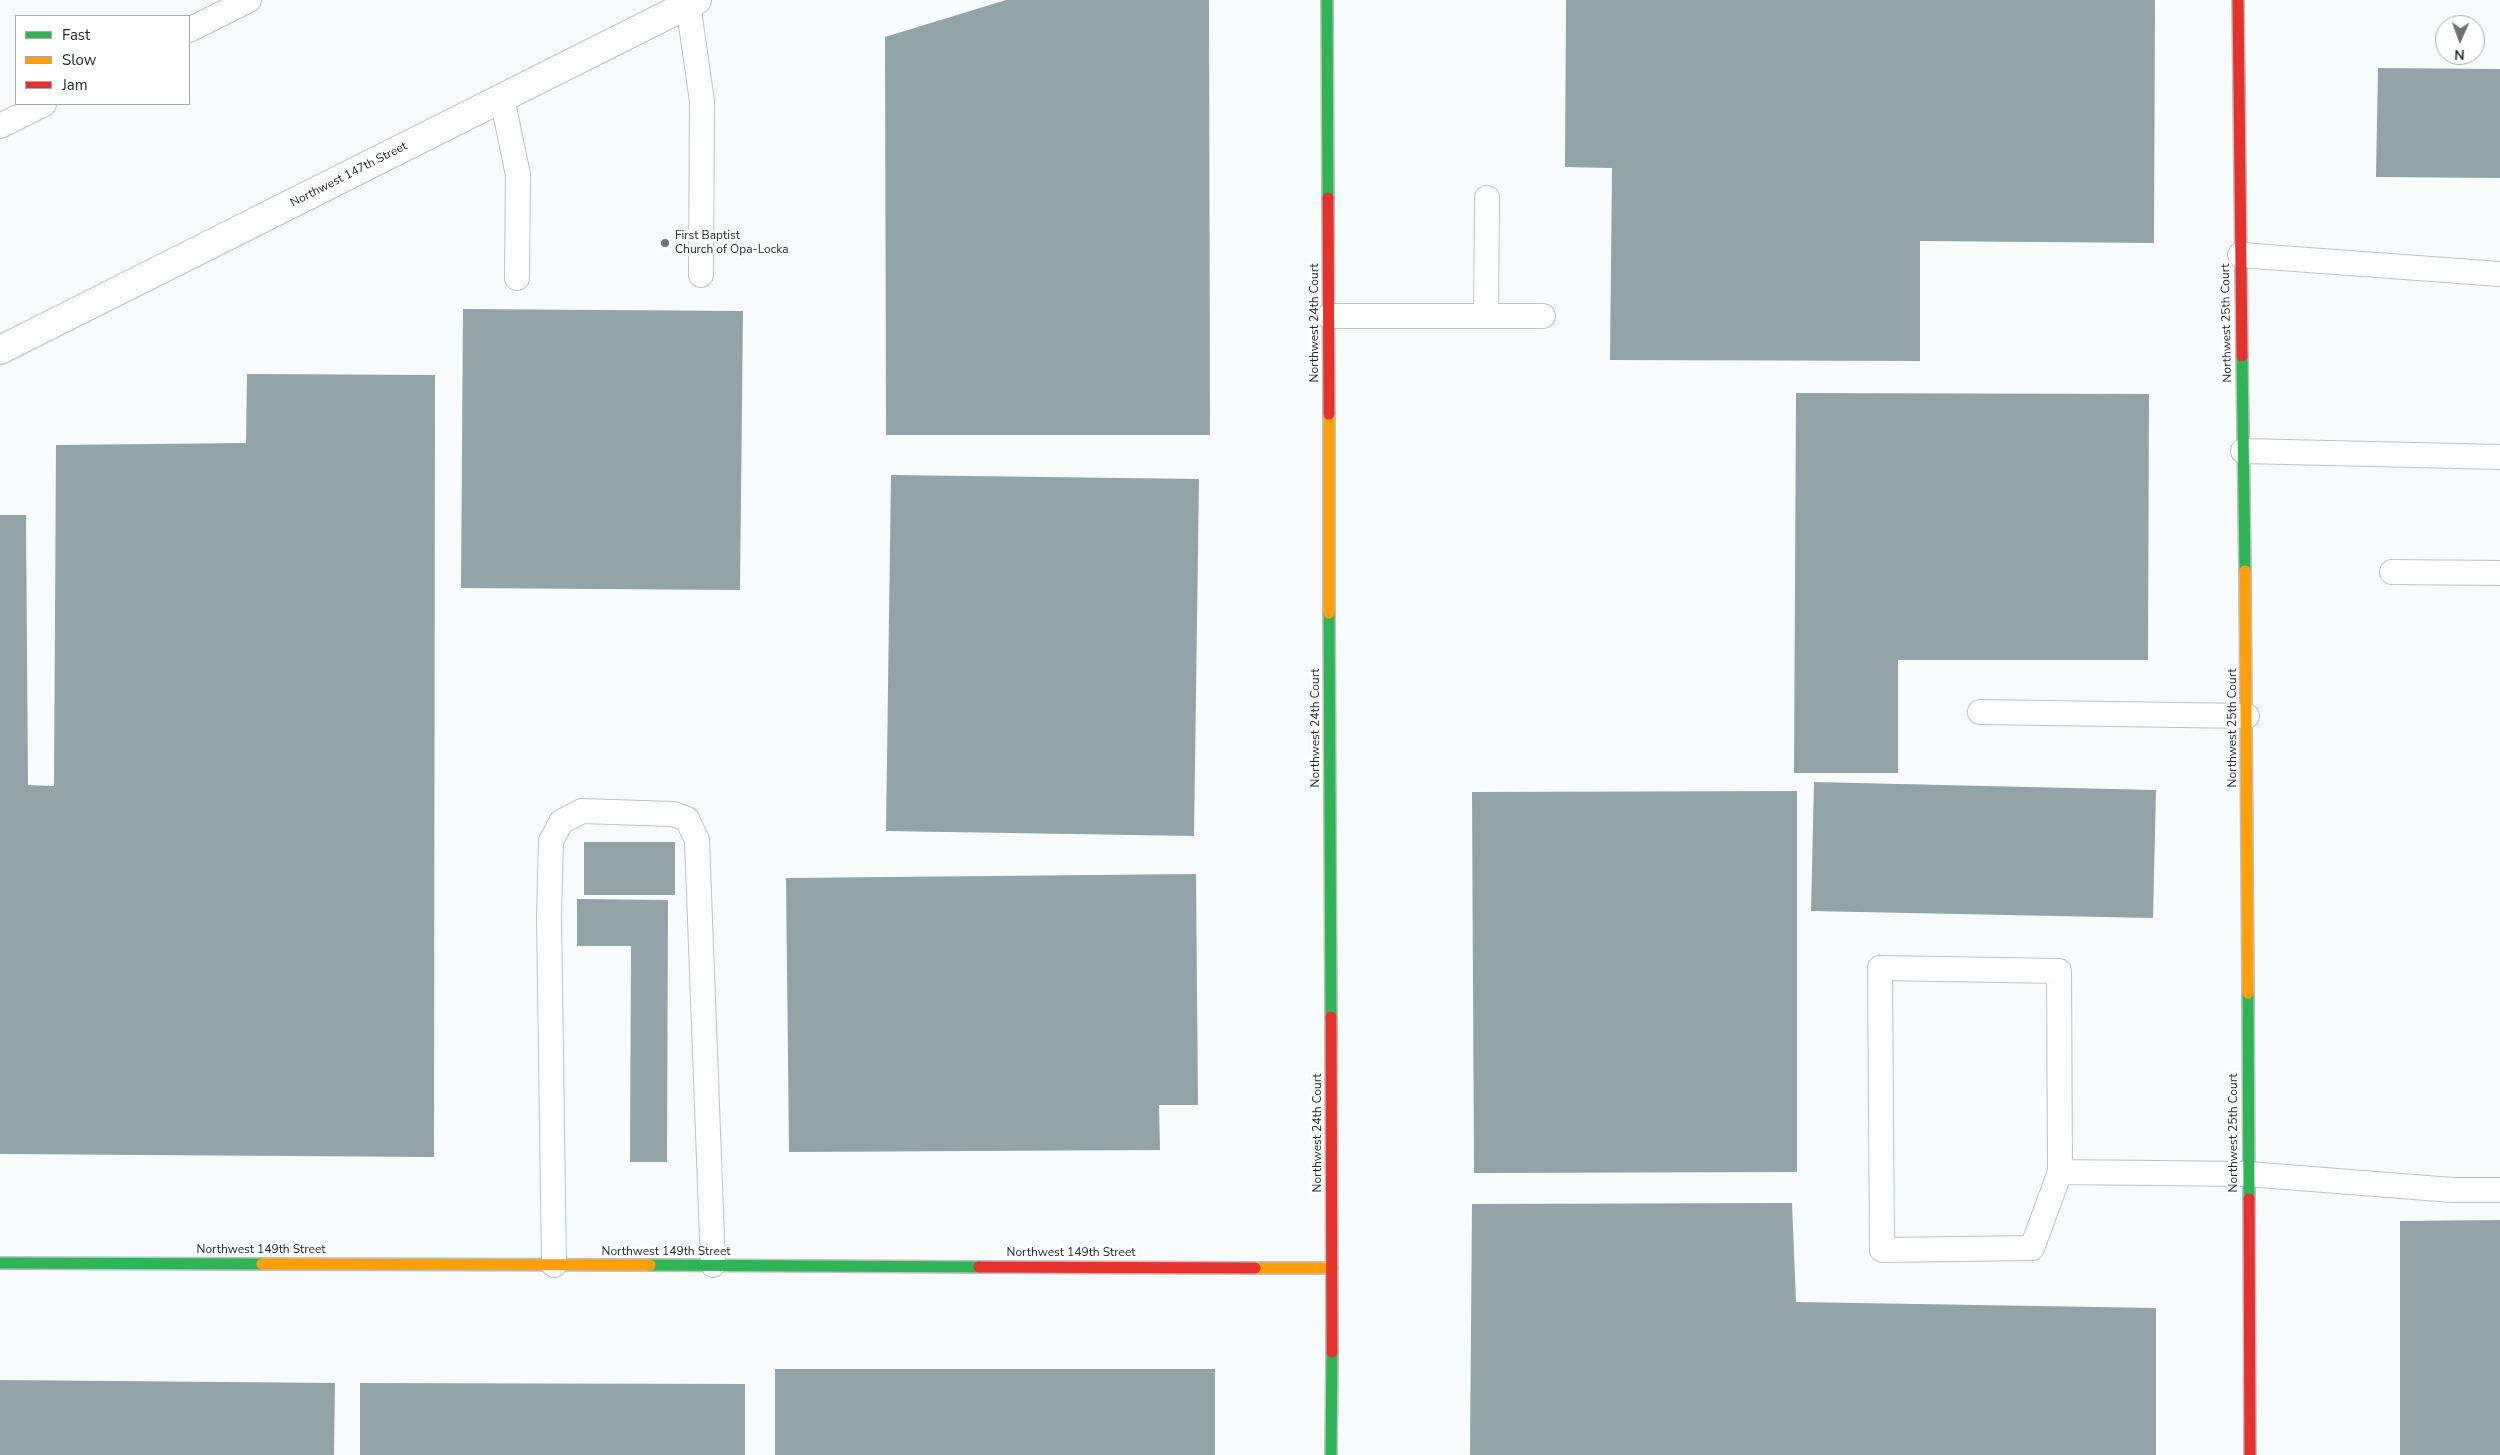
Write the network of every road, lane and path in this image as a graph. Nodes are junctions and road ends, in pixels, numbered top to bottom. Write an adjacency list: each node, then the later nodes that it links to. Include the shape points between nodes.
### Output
1 (249, 0): 5 (lane)
2 (1327, 0): 14 (street, Northwest 24th Court)
3 (2238, 0): 10 (street, Northwest 25th Court)
4 (693, 2): 6 (street, Northwest 147th Street); 12 (lane, via 702,101)
5 (190, 30)
6 (502, 98): 13 (lane, via 518,175); 17 (street, Northwest 147th Street)
7 (42, 105): 8 (lane)
8 (0, 126)
9 (1487, 198): 15 (lane)
10 (2240, 255): 11 (lane); 18 (street, Northwest 25th Court)
11 (2500, 274)
12 (701, 275)
13 (517, 278)
14 (1329, 316): 15 (lane); 30 (street, Northwest 24th Court)
15 (1486, 316): 16 (lane)
16 (1543, 316)
17 (0, 350)
18 (2243, 451): 19 (lane); 23 (street, Northwest 25th Court)
19 (2500, 457)
20 (2392, 572): 21 (lane)
21 (2500, 574)
22 (1980, 712): 23 (lane)
23 (2247, 716): 25 (street, Northwest 25th Court)
24 (2060, 1172): 24 (lane, via 2059,971 1880,968 1882,1250 2032,1248); 25 (lane)
25 (2248, 1174): 26 (lane, via 2452,1190); 32 (street, Northwest 25th Court)
26 (2500, 1190)
27 (0, 1263): 28 (street, Northwest 149th Street)
28 (554, 1265): 29 (street, Northwest 149th Street); 29 (lane, via 548,916 551,841 560,822 582,811 673,814 688,819 698,840)
29 (713, 1266): 30 (street, Northwest 149th Street)
30 (1332, 1268): 31 (street, Northwest 24th Court)
31 (1331, 1455)
32 (2250, 1455)

